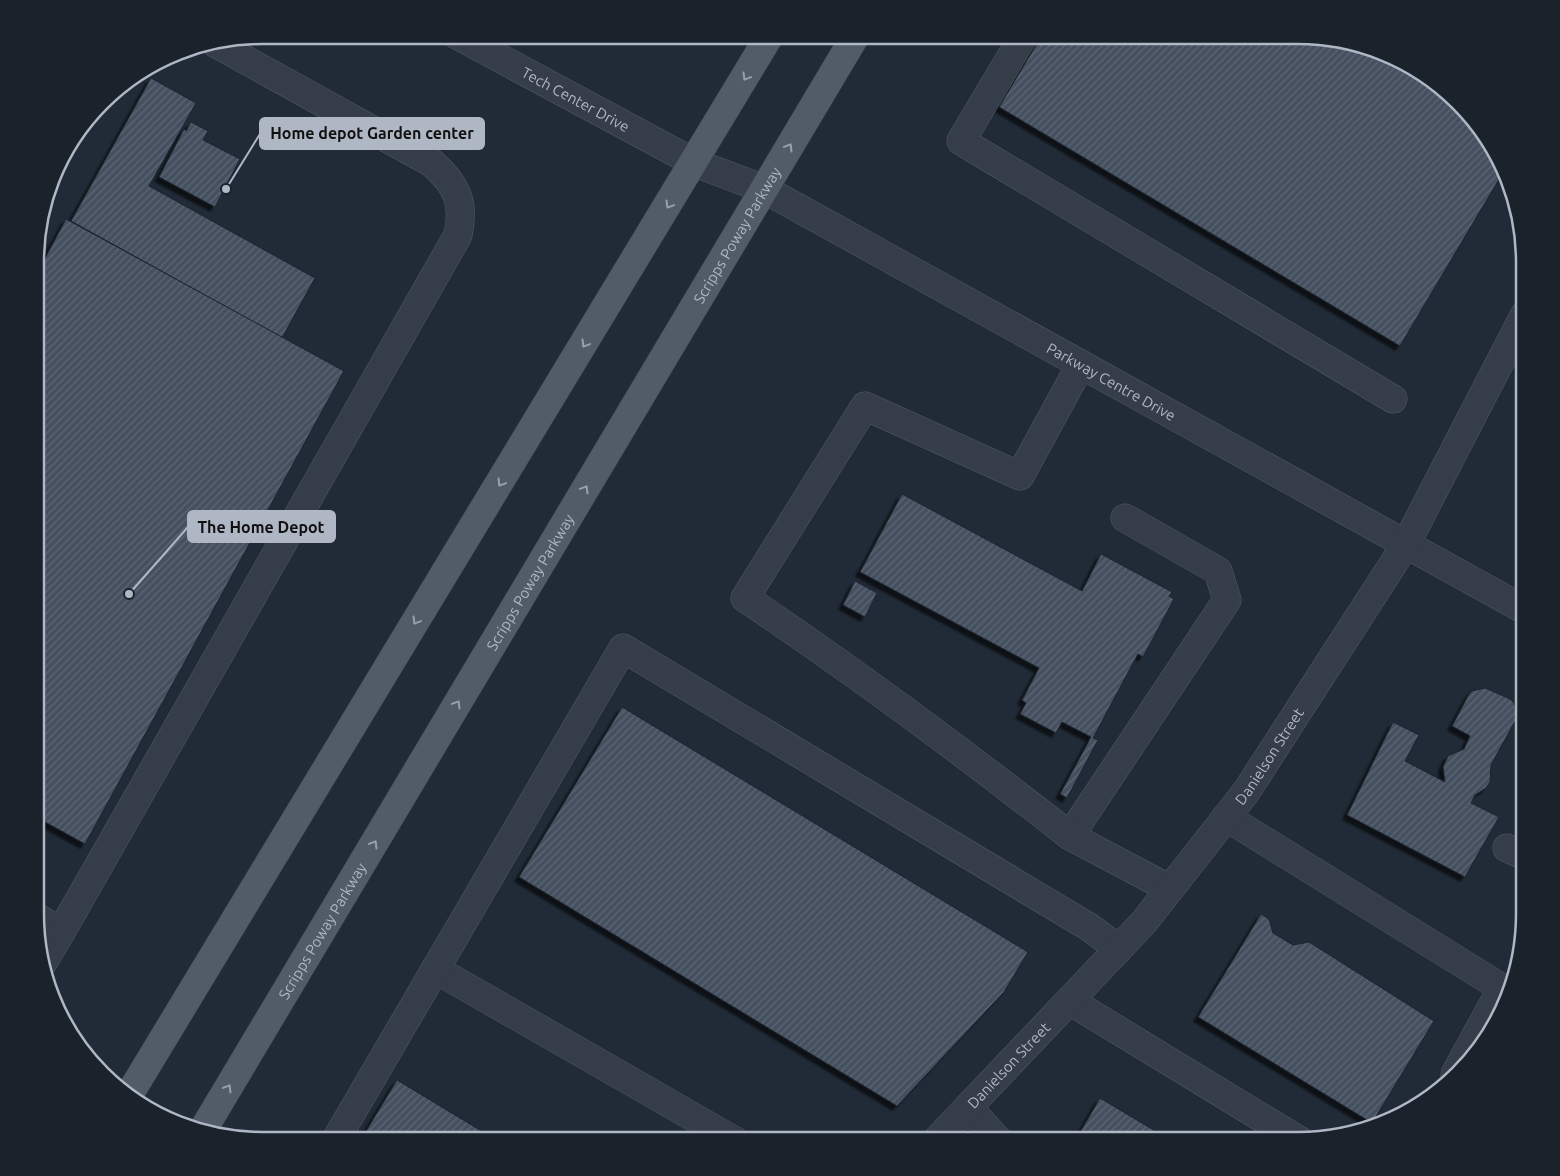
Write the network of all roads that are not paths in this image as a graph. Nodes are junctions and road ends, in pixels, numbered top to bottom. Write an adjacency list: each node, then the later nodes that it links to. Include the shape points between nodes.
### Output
1 (474, 44): 6 (street, Tech Center Drive)
2 (765, 44): 6 (main road, one-way to 6)
3 (851, 44): 7 (main road, Scripps Poway Parkway, one-way to 3)
4 (1019, 44): 10 (street, via 961,141)
5 (223, 47): 18 (street, via 432,163 450,179 462,216 458,235)
6 (695, 163): 7 (street, Parkway Centre Drive); 24 (main road, one-way to 24)
7 (764, 189): 9 (street, Parkway Centre Drive); 26 (main road, Scripps Poway Parkway, one-way to 7)
8 (1516, 336): 12 (street, Danielson Street)
9 (1081, 364): 12 (street, Parkway Centre Drive); 15 (street, via 1020,476 865,406 745,598 949,741)
10 (1393, 399)
11 (1125, 518): 15 (street, via 1218,571 1227,600)
12 (1406, 544): 13 (street, Parkway Centre Drive); 14 (street, Danielson Street, via 1246,792)
13 (1516, 605)
14 (1226, 817): 16 (street, Danielson Street); 23 (street, via 1502,988)
15 (1070, 836): 16 (street)
16 (1170, 889): 19 (street, Danielson Street)
17 (44, 922): 18 (street)
18 (61, 932): 20 (street)
19 (1119, 949): 21 (street, via 1089,927 623,648); 22 (street, Danielson Street)
20 (48, 955)
21 (435, 969): 27 (street); 28 (street)
22 (1070, 1001): 25 (street, Danielson Street); 31 (street)
23 (1467, 1052)
24 (132, 1090)
25 (968, 1108): 29 (street, Danielson Street); 30 (street)
26 (206, 1125)
27 (340, 1132)
28 (719, 1132)
29 (945, 1132)
30 (991, 1132)
31 (1285, 1132)

